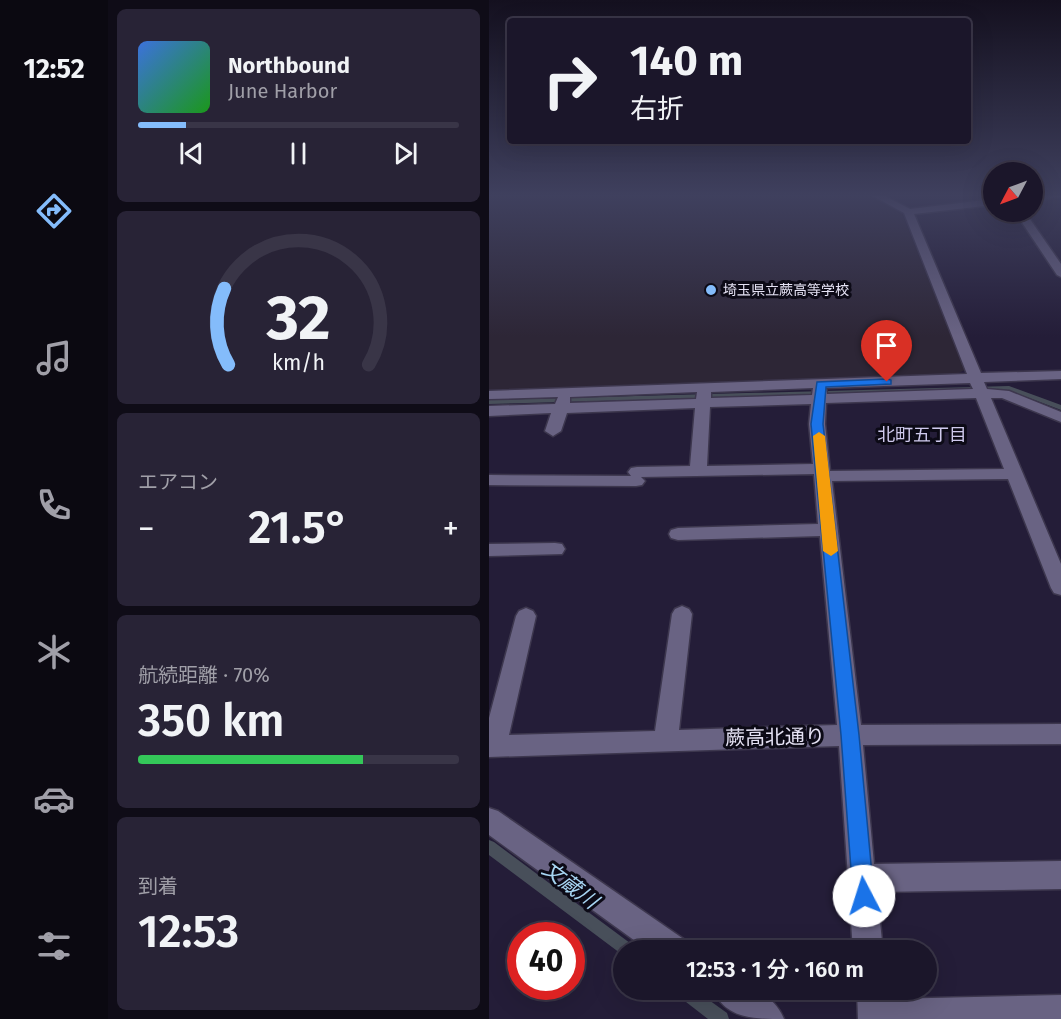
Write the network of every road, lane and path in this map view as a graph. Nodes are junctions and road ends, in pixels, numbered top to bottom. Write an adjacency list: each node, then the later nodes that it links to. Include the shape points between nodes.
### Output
1 (920, 243): 5 (street)
2 (1041, 243): 3 (street)
3 (1061, 273)
4 (1061, 375): 5 (street)
5 (979, 387): 6 (street); 11 (street); 15 (street)
6 (820, 392): 8 (street); 14 (street, via 817,424)
7 (489, 395): 9 (street)
8 (704, 396): 9 (street); 13 (street)
9 (563, 401): 10 (street); 12 (street)
10 (489, 411)
11 (1061, 417)
12 (553, 431)
13 (698, 471): 14 (street); 16 (street)
14 (822, 472): 15 (street); 17 (street)
15 (1014, 474): 21 (street)
16 (489, 480)
17 (828, 530): 18 (street); 25 (street)
18 (678, 534)
19 (555, 549): 20 (street)
20 (489, 550)
21 (1061, 588)
22 (682, 614): 26 (street)
23 (526, 616): 27 (street)
24 (1061, 734): 25 (street, 蕨高北通り)
25 (850, 735): 26 (street, 蕨高北通り); 30 (street)
26 (666, 740): 27 (street, 蕨高北通り)
27 (491, 746)
28 (489, 820): 31 (street)
29 (1061, 875): 30 (street)
30 (862, 878): 32 (street)
31 (658, 940)
32 (867, 940)
33 (742, 1000): 36 (street)
34 (873, 1008): 35 (street)
35 (1061, 1011)
36 (768, 1019)

